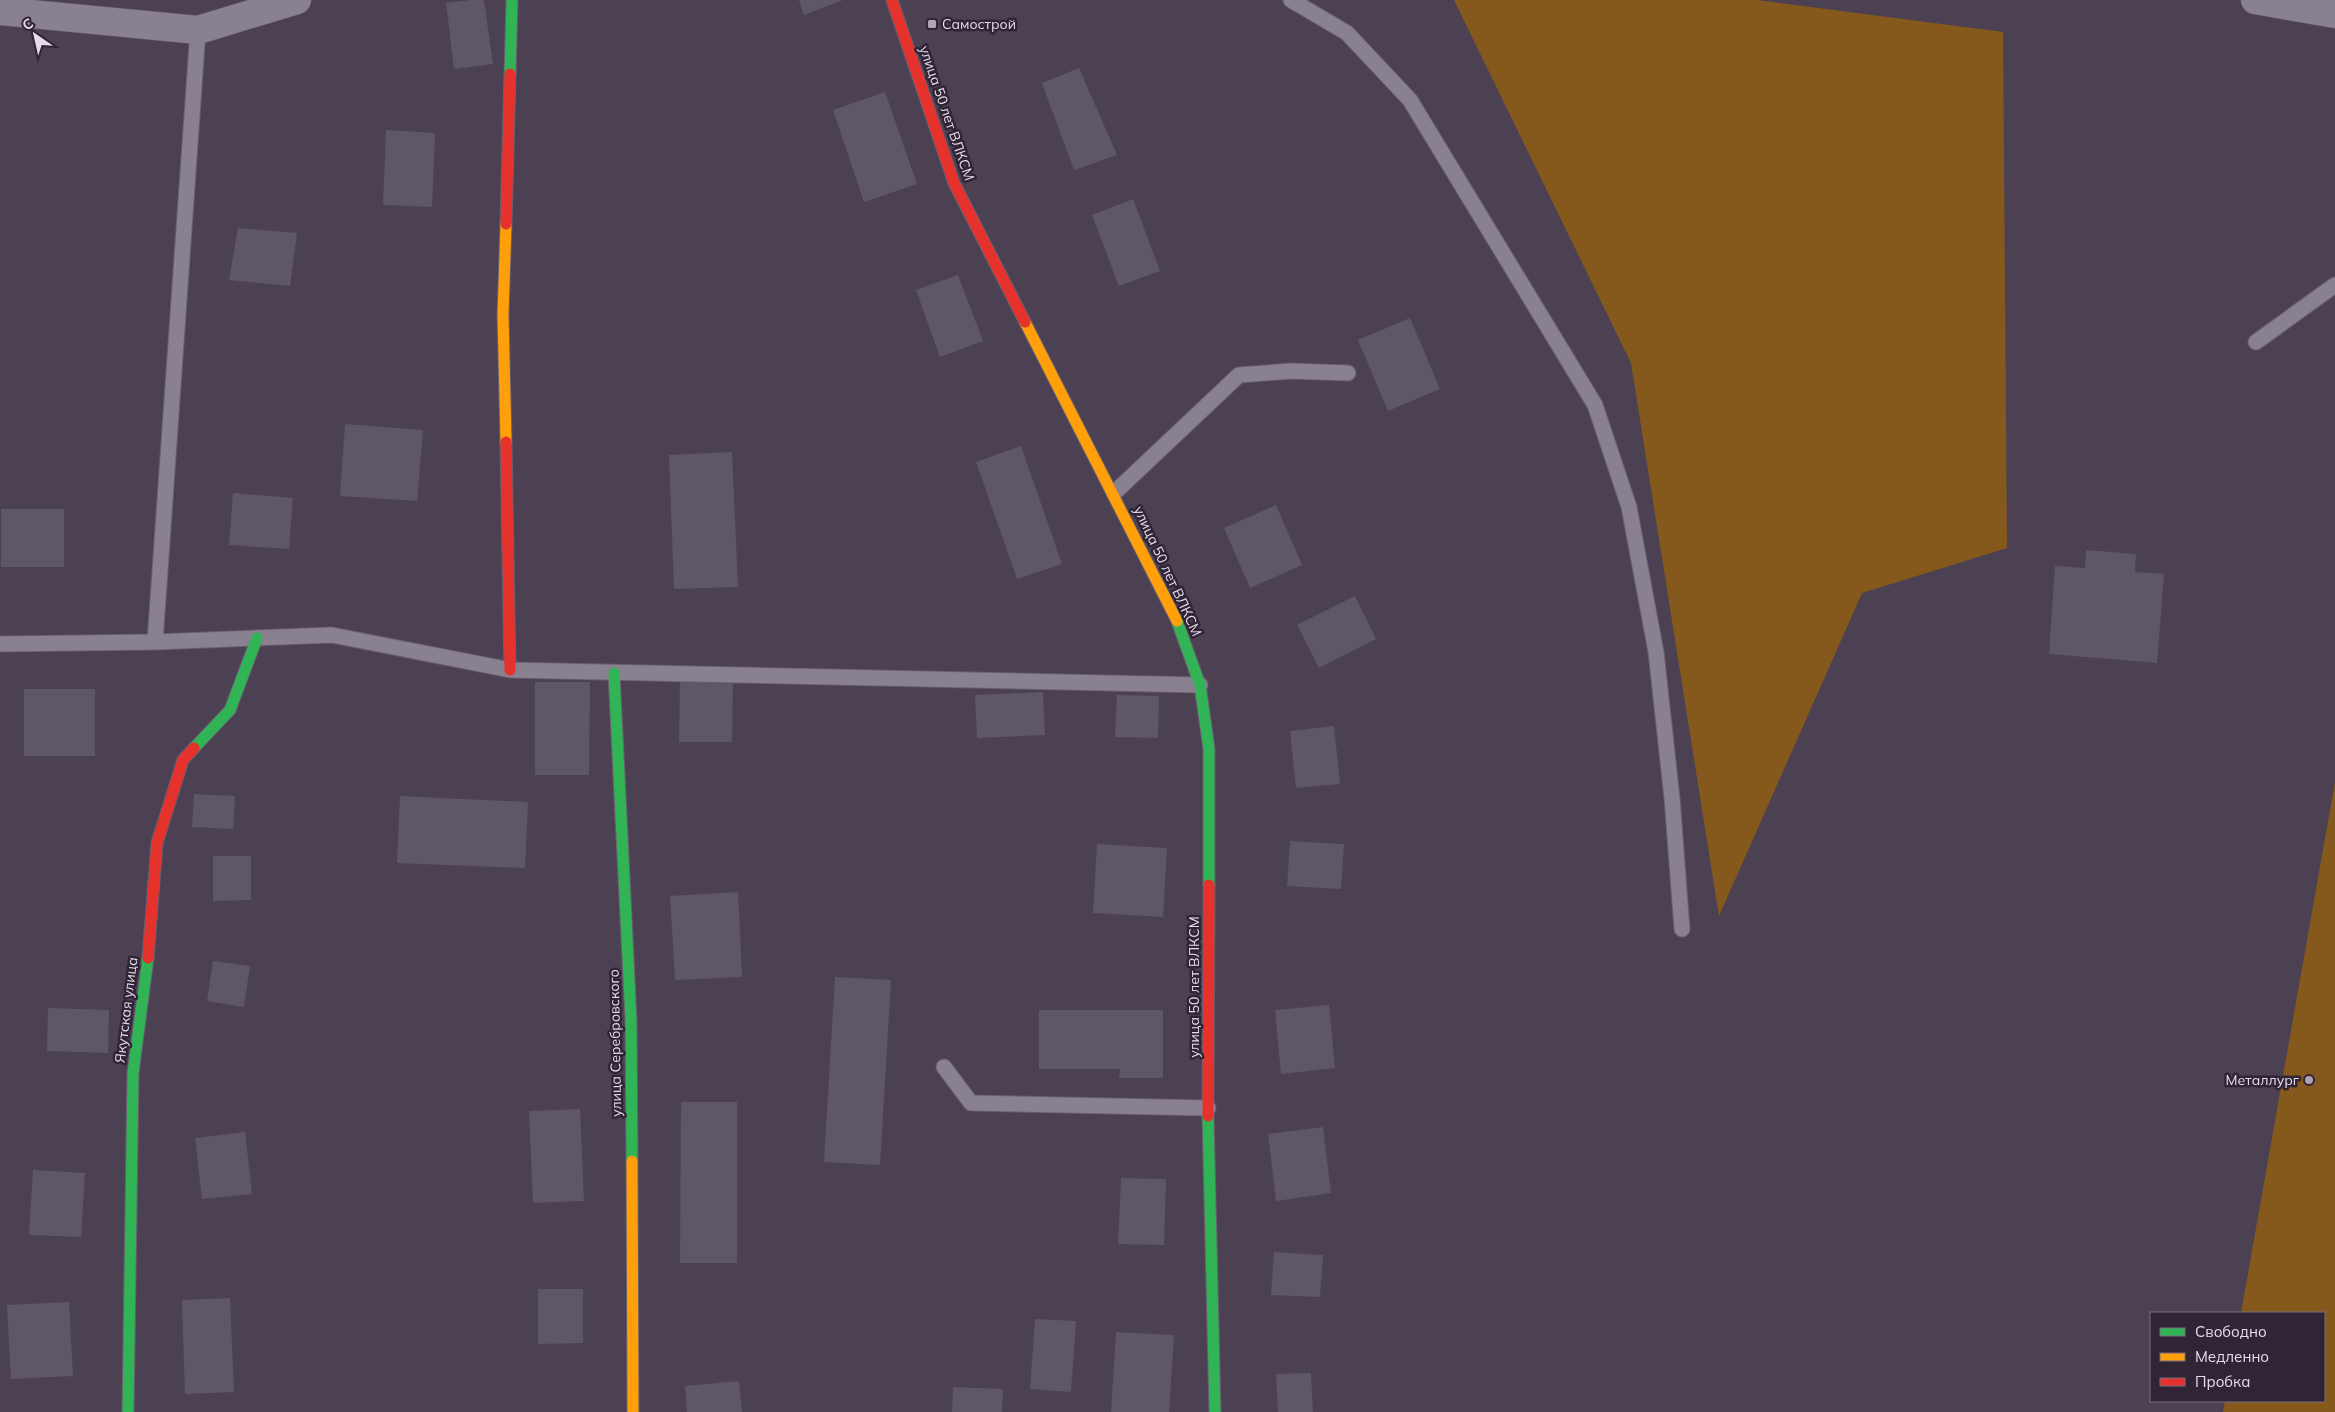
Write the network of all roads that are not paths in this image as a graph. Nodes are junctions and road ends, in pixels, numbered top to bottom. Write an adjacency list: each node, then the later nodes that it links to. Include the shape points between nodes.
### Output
1 (297, 0): 8 (street)
2 (512, 0): 16 (street, via 503,315)
3 (892, 0): 12 (street, улица 50 лет ВЛКСМ, via 954,183)
4 (1291, 0): 19 (lane, via 1347,33 1410,100 1595,405 1629,507 1656,652)
5 (2255, 0): 7 (street)
6 (0, 11): 8 (street)
7 (2335, 14)
8 (198, 30): 14 (lane)
9 (2335, 285): 10 (lane)
10 (2256, 342)
11 (1348, 372): 12 (lane, via 1239,375)
12 (1114, 493): 18 (street, улица 50 лет ВЛКСМ, via 1179,624)
13 (257, 638): 14 (lane); 16 (lane, via 332,635); 22 (street, Якутская улица, via 230,710 183,760 157,843 146,981 133,1073)
14 (155, 642): 15 (lane)
15 (0, 644)
16 (510, 670): 17 (lane)
17 (614, 673): 18 (lane); 23 (street, улица Серебровского, via 631,1020)
18 (1200, 685): 21 (street, улица 50 лет ВЛКСМ, via 1209,749)
19 (1682, 929)
20 (944, 1067): 21 (lane, via 971,1103)
21 (1208, 1108): 24 (street, улица 50 лет ВЛКСМ)
22 (128, 1412)
23 (633, 1412)
24 (1215, 1412)

